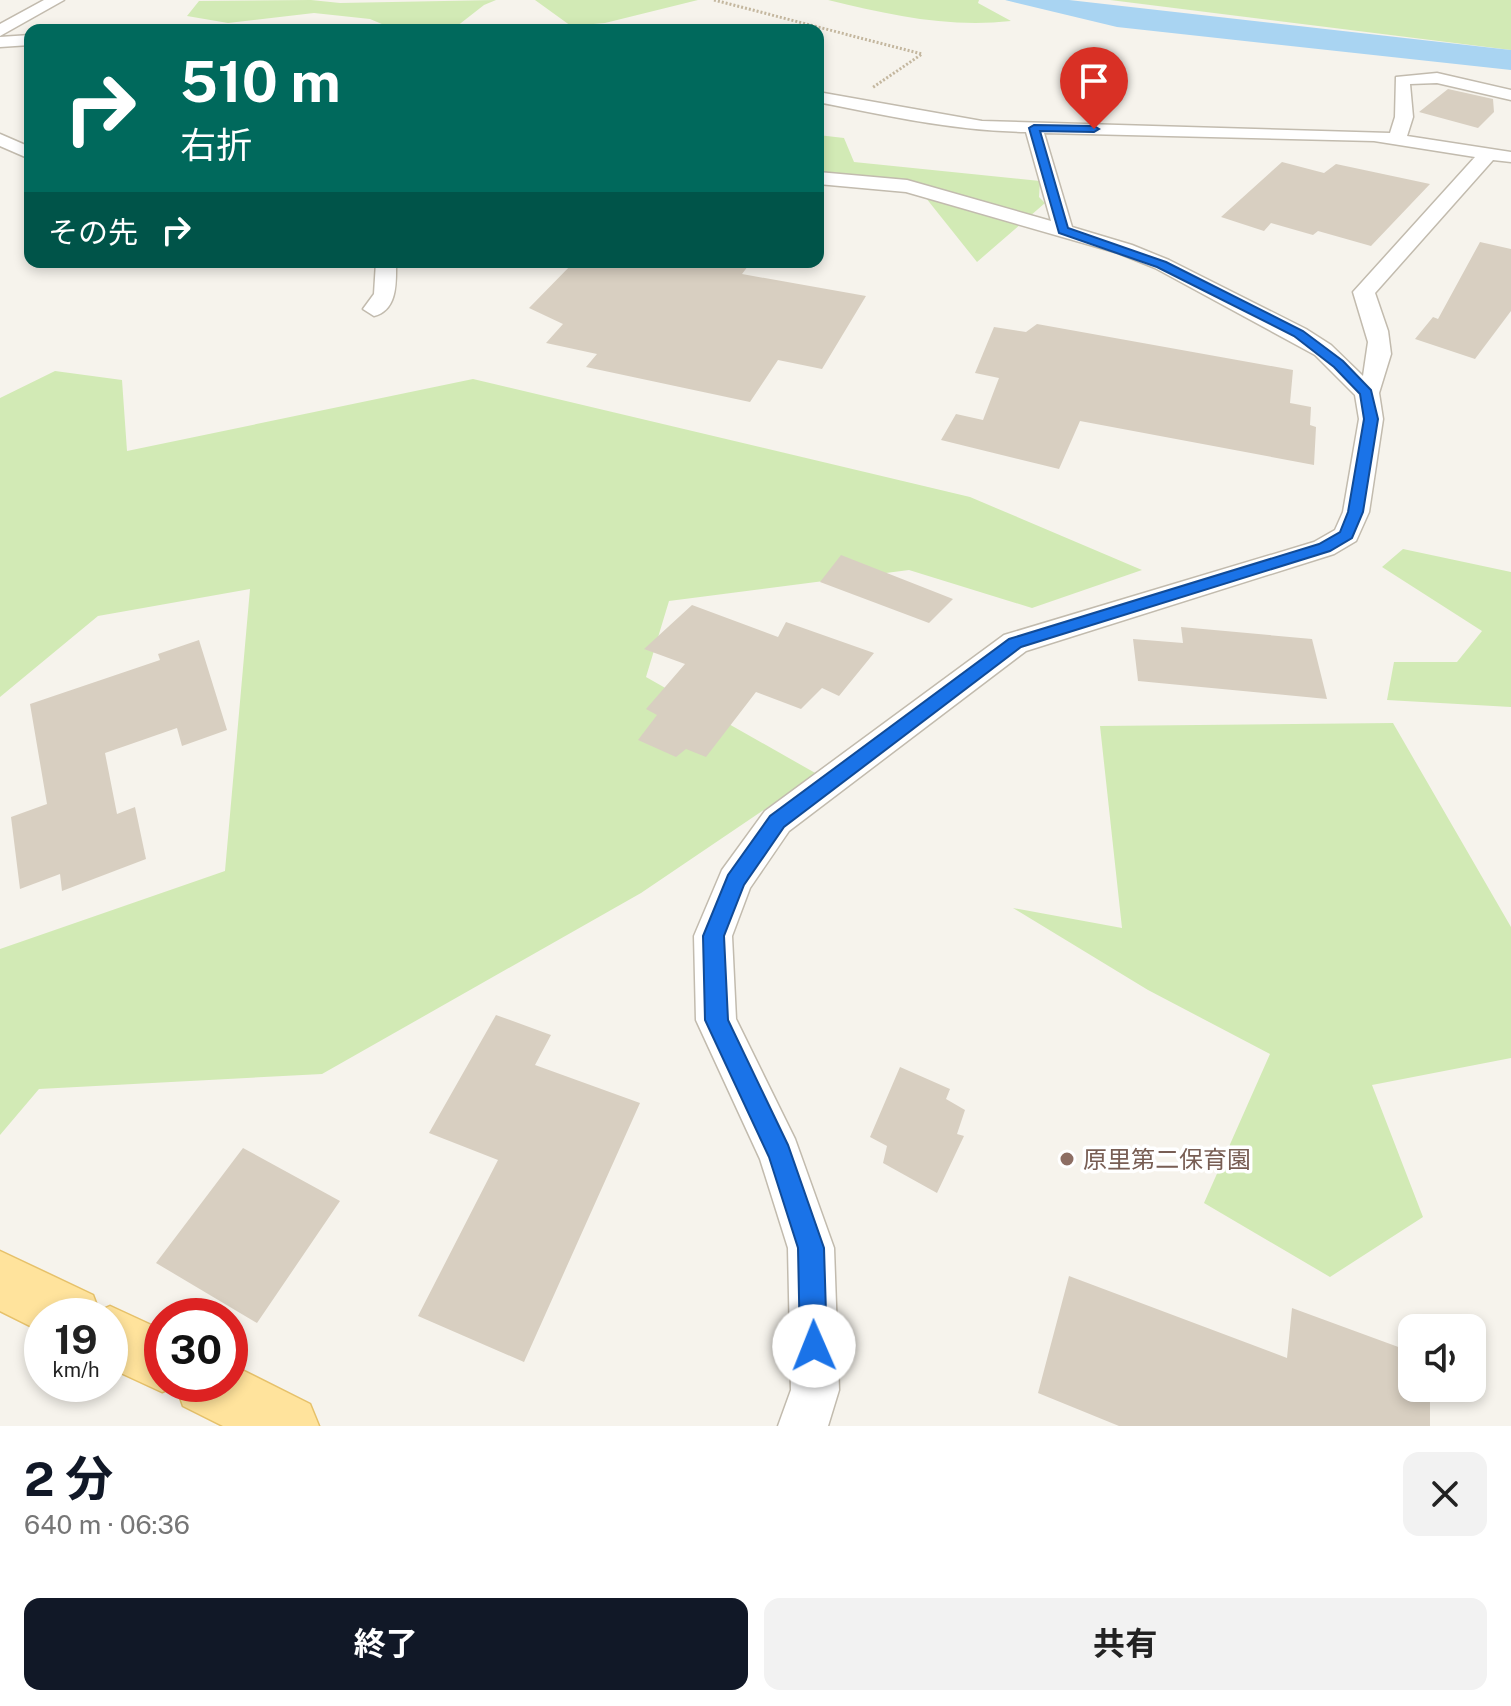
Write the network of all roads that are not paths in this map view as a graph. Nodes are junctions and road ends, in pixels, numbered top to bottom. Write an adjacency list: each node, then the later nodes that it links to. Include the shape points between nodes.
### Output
1 (57, 0): 2 (street)
2 (0, 31)
3 (24, 40): 4 (street)
4 (0, 42)
5 (1511, 95): 8 (street, via 1437,78 1402,80 1404,117)
6 (824, 98): 7 (street, via 952,123)
7 (1034, 128): 8 (street); 14 (street)
8 (1397, 138): 11 (street)
9 (0, 139): 10 (street)
10 (24, 151)
11 (1489, 153): 12 (street); 17 (street, via 1364,292 1380,333 1378,372)
12 (1511, 157)
13 (824, 179): 14 (street, via 907,186)
14 (1063, 230): 17 (street, via 1162,264 1298,334 1323,350)
15 (386, 268): 16 (street, via 385,295)
16 (374, 309)
17 (1367, 393): 22 (street, via 1371,419 1356,512 1346,535 1324,548 1015,643 777,821 735,881 713,936 716,1020 780,1154 811,1248 815,1390)
18 (0, 1280): 19 (main road)
19 (36, 1298)
20 (241, 1402): 21 (main road)
21 (288, 1426)
22 (803, 1426)

